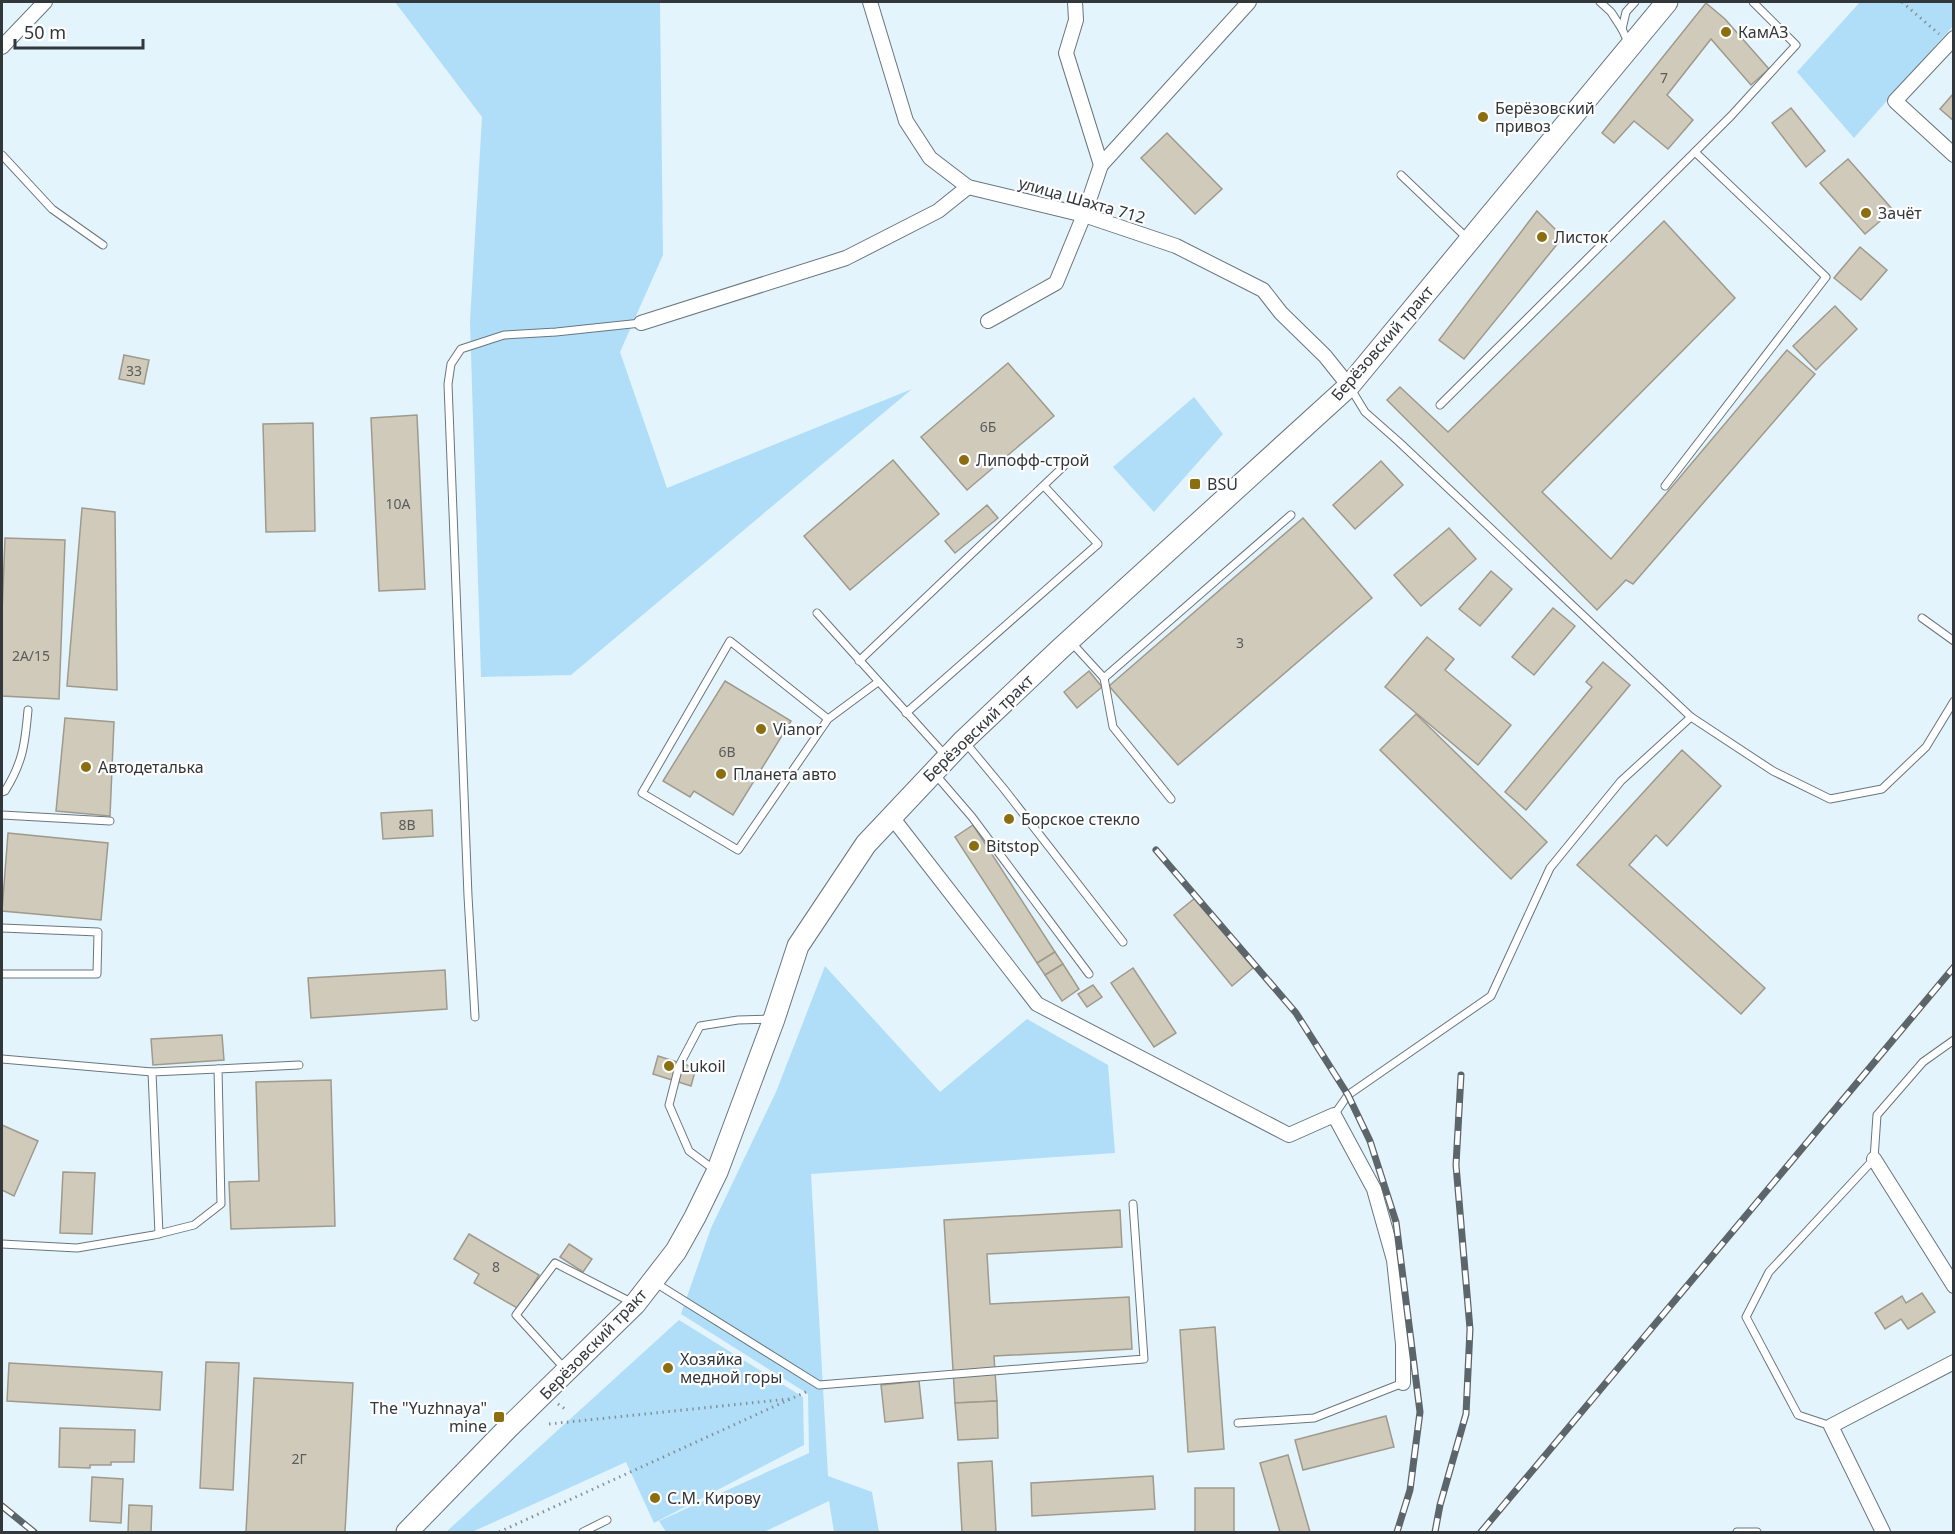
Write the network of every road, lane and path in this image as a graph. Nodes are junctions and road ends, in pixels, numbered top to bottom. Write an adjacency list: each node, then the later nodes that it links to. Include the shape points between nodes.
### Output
1 (45, 2): 12 (street)
2 (870, 2): 18 (street, улица Шахта 712, via 906,121 930,158)
3 (1075, 2): 16 (street, via 1076,20 1066,53)
4 (1249, 2): 16 (street)
5 (1600, 2): 10 (lane)
6 (1635, 2): 10 (lane, via 1626,12)
7 (1667, 2): 10 (main road, Берёзовский тракт)
8 (1753, 2): 13 (lane, via 1796,45)
9 (1902, 2): 11 (path)
10 (1626, 37): 20 (main road, Берёзовский тракт)
11 (1951, 40): 15 (street, via 1895,101)
12 (2, 47)
13 (1695, 152): 25 (lane); 28 (lane, via 1826,277)
14 (2, 155): 21 (lane, via 52,209)
15 (1953, 155)
16 (1101, 165): 19 (street)
17 (1401, 175): 20 (lane)
18 (968, 187): 19 (street, улица Шахта 712); 23 (street, via 938,211 846,258)
19 (1084, 215): 22 (street, via 1056,283); 24 (street, улица Шахта 712, via 1176,246 1263,290)
20 (1469, 239): 24 (main road, Берёзовский тракт)
21 (103, 245)
22 (988, 321)
23 (641, 323): 53 (lane, via 504,335 461,349 451,364 448,384)
24 (1349, 386): 32 (main road, Берёзовский тракт); 40 (lane, via 1365,412)
25 (1440, 405)
26 (1064, 466): 27 (lane)
27 (1044, 486): 34 (lane); 39 (lane, via 1098,544)
28 (1665, 486)
29 (1291, 515): 35 (lane)
30 (817, 613): 34 (lane)
31 (1922, 618): 33 (lane)
32 (1069, 640): 35 (lane); 42 (main road, Берёзовский тракт)
33 (1953, 641)
34 (859, 661): 36 (lane)
35 (1104, 678): 45 (lane, via 1113,727)
36 (878, 682): 39 (lane); 41 (lane)
37 (1953, 700): 40 (lane, via 1926,747 1882,789 1830,799 1773,771)
38 (28, 710): 44 (lane, via 24,751)
39 (906, 713): 43 (lane)
40 (1691, 717): 60 (lane, via 1621,781 1550,868 1491,996 1348,1095)
41 (828, 719): 41 (lane, via 738,850 642,793 730,641)
42 (964, 740): 43 (main road, Берёзовский тракт); 50 (lane)
43 (940, 764): 47 (main road, Берёзовский тракт); 52 (lane, via 972,817)
44 (2, 792)
45 (1171, 799)
46 (2, 815): 48 (lane)
47 (891, 816): 54 (main road, Берёзовский тракт, via 866,844 798,946); 60 (street, via 1037,1004 1289,1135)
48 (110, 821)
49 (2, 928): 51 (lane, via 98,932 97,974)
50 (1123, 942)
51 (2, 974)
52 (1089, 974)
53 (475, 1017)
54 (774, 1019): 62 (main road, Берёзовский тракт); 62 (lane, via 700,1026 678,1066 669,1105 689,1151)
55 (1953, 1040): 61 (lane, via 1923,1062 1877,1115)
56 (2, 1059): 59 (lane)
57 (299, 1065): 58 (lane)
58 (218, 1069): 59 (lane); 64 (lane, via 221,1204 194,1225)
59 (152, 1072): 64 (lane)
60 (1334, 1115): 71 (street, via 1374,1189 1394,1260 1403,1344)
61 (1874, 1159): 67 (street); 76 (lane, via 1769,1272 1746,1317 1798,1415)
62 (717, 1172): 66 (main road, Берёзовский тракт, via 676,1251)
63 (1133, 1204): 72 (lane, via 1144,1359)
64 (159, 1234): 65 (lane, via 77,1248)
65 (2, 1244)
66 (653, 1281): 68 (main road, Берёзовский тракт); 72 (lane)
67 (1953, 1286)
68 (635, 1304): 70 (main road, Берёзовский тракт); 70 (lane, via 555,1263 516,1314)
69 (1953, 1362): 76 (street)
70 (567, 1372): 78 (main road, Берёзовский тракт)
71 (1402, 1383): 74 (lane, via 1314,1418)
72 (819, 1385): 73 (path)
73 (794, 1398): 75 (path); 79 (path)
74 (1238, 1423)
75 (549, 1424)
76 (1831, 1426): 83 (street)
77 (607, 1520): 80 (lane)
78 (407, 1533)
79 (499, 1533)
80 (583, 1533)
81 (1737, 1533): 82 (lane)
82 (1757, 1533)
83 (1883, 1533)

